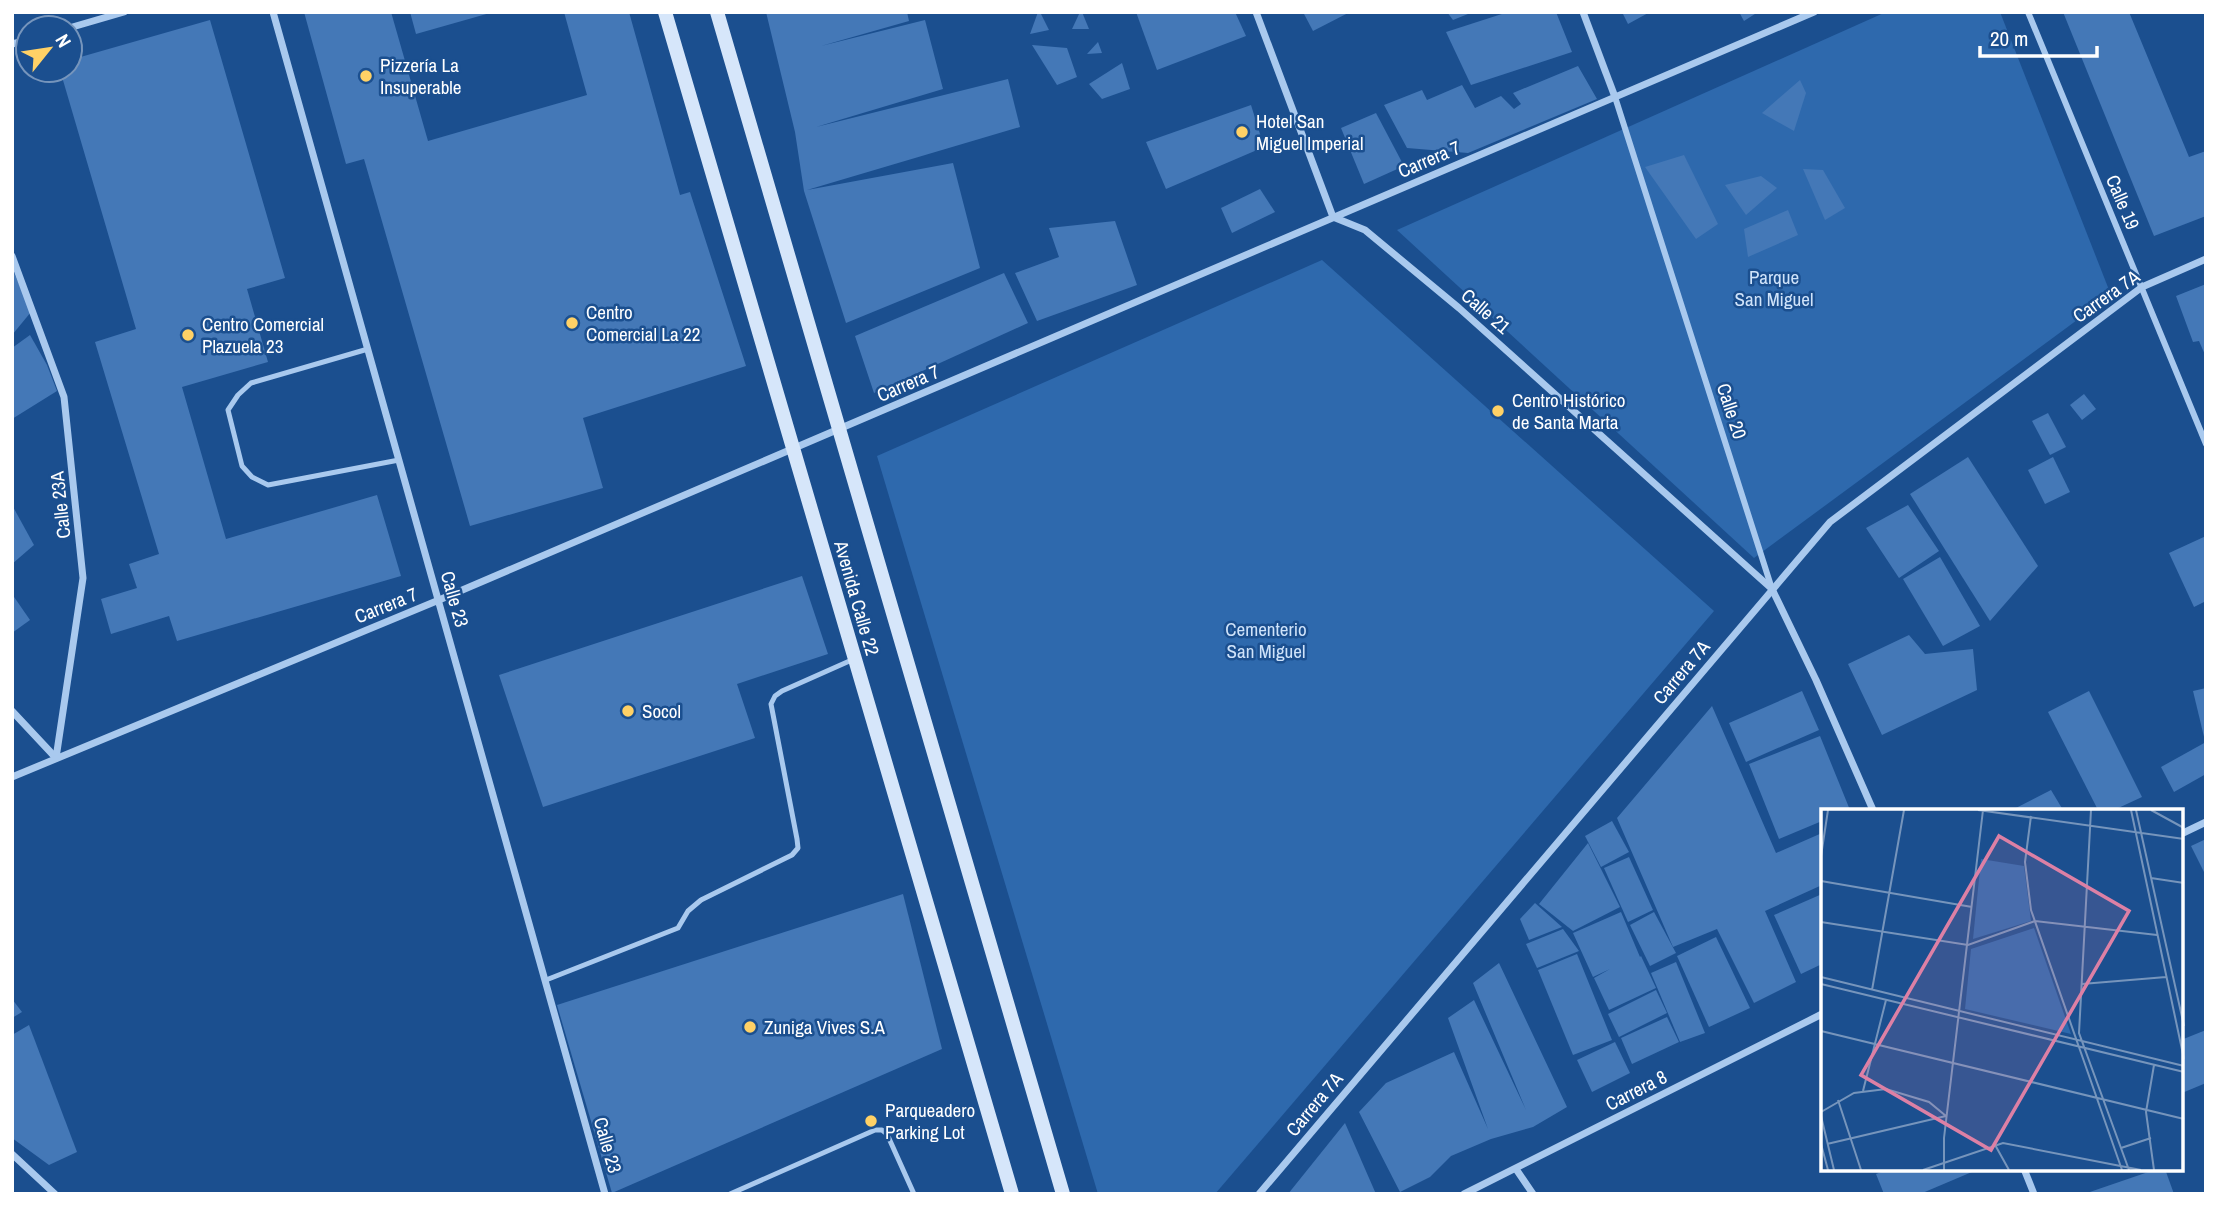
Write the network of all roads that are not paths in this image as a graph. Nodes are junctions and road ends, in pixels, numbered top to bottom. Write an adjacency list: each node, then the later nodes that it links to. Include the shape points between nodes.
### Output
1 (124, 12): 9 (street)
2 (274, 12): 15 (street, Calle 23)
3 (665, 12): 18 (main road, Avenida Calle 22)
4 (717, 12): 16 (main road, Avenida Calle 22)
5 (1256, 12): 11 (street)
6 (1583, 12): 10 (street, Calle 20)
7 (1814, 12): 10 (street, Carrera 7)
8 (2028, 12): 14 (street, Calle 19)
9 (84, 24)
10 (1615, 97): 11 (street, Carrera 7); 20 (street, Calle 20)
11 (1333, 217): 16 (street, Carrera 7); 20 (street, Calle 21, via 1365,230 1459,308)
12 (12, 256): 24 (street, Calle 23A, via 64,397 83,578)
13 (2206, 259): 14 (street, Carrera 7A)
14 (2142, 288): 17 (street, Calle 19); 20 (street, Carrera 7A, via 1830,522)
15 (368, 349): 19 (street, Calle 23); 19 (lane, via 251,383 238,395 228,411 242,466 268,485)
16 (839, 430): 18 (street, Carrera 7); 39 (main road, Avenida Calle 22)
17 (2206, 444)
18 (793, 449): 21 (street, Carrera 7); 22 (main road, Avenida Calle 22)
19 (399, 460): 21 (street, Calle 23)
20 (1772, 589): 26 (street, Calle 20); 40 (street, Carrera 7A)
21 (439, 600): 24 (street, Carrera 7); 29 (street, Calle 23)
22 (855, 659): 29 (lane, via 782,691 771,704 798,848 792,855 701,900 678,928); 38 (main road, Avenida Calle 22)
23 (12, 711): 24 (street)
24 (57, 758): 25 (street, Carrera 7)
25 (12, 777)
26 (1873, 809)
27 (2206, 822): 28 (street)
28 (2183, 833)
29 (546, 980): 35 (street, Calle 23)
30 (1821, 1015): 32 (street, Carrera 8)
31 (12, 1154): 34 (street)
32 (1516, 1169): 41 (street, Carrera 8); 42 (street)
33 (2025, 1171): 43 (street)
34 (55, 1194)
35 (605, 1194)
36 (730, 1194): 37 (lane, via 875,1129 887,1134)
37 (914, 1194)
38 (1012, 1194)
39 (1063, 1194)
40 (1259, 1194)
41 (1464, 1194)
42 (1533, 1194)
43 (2034, 1194)

